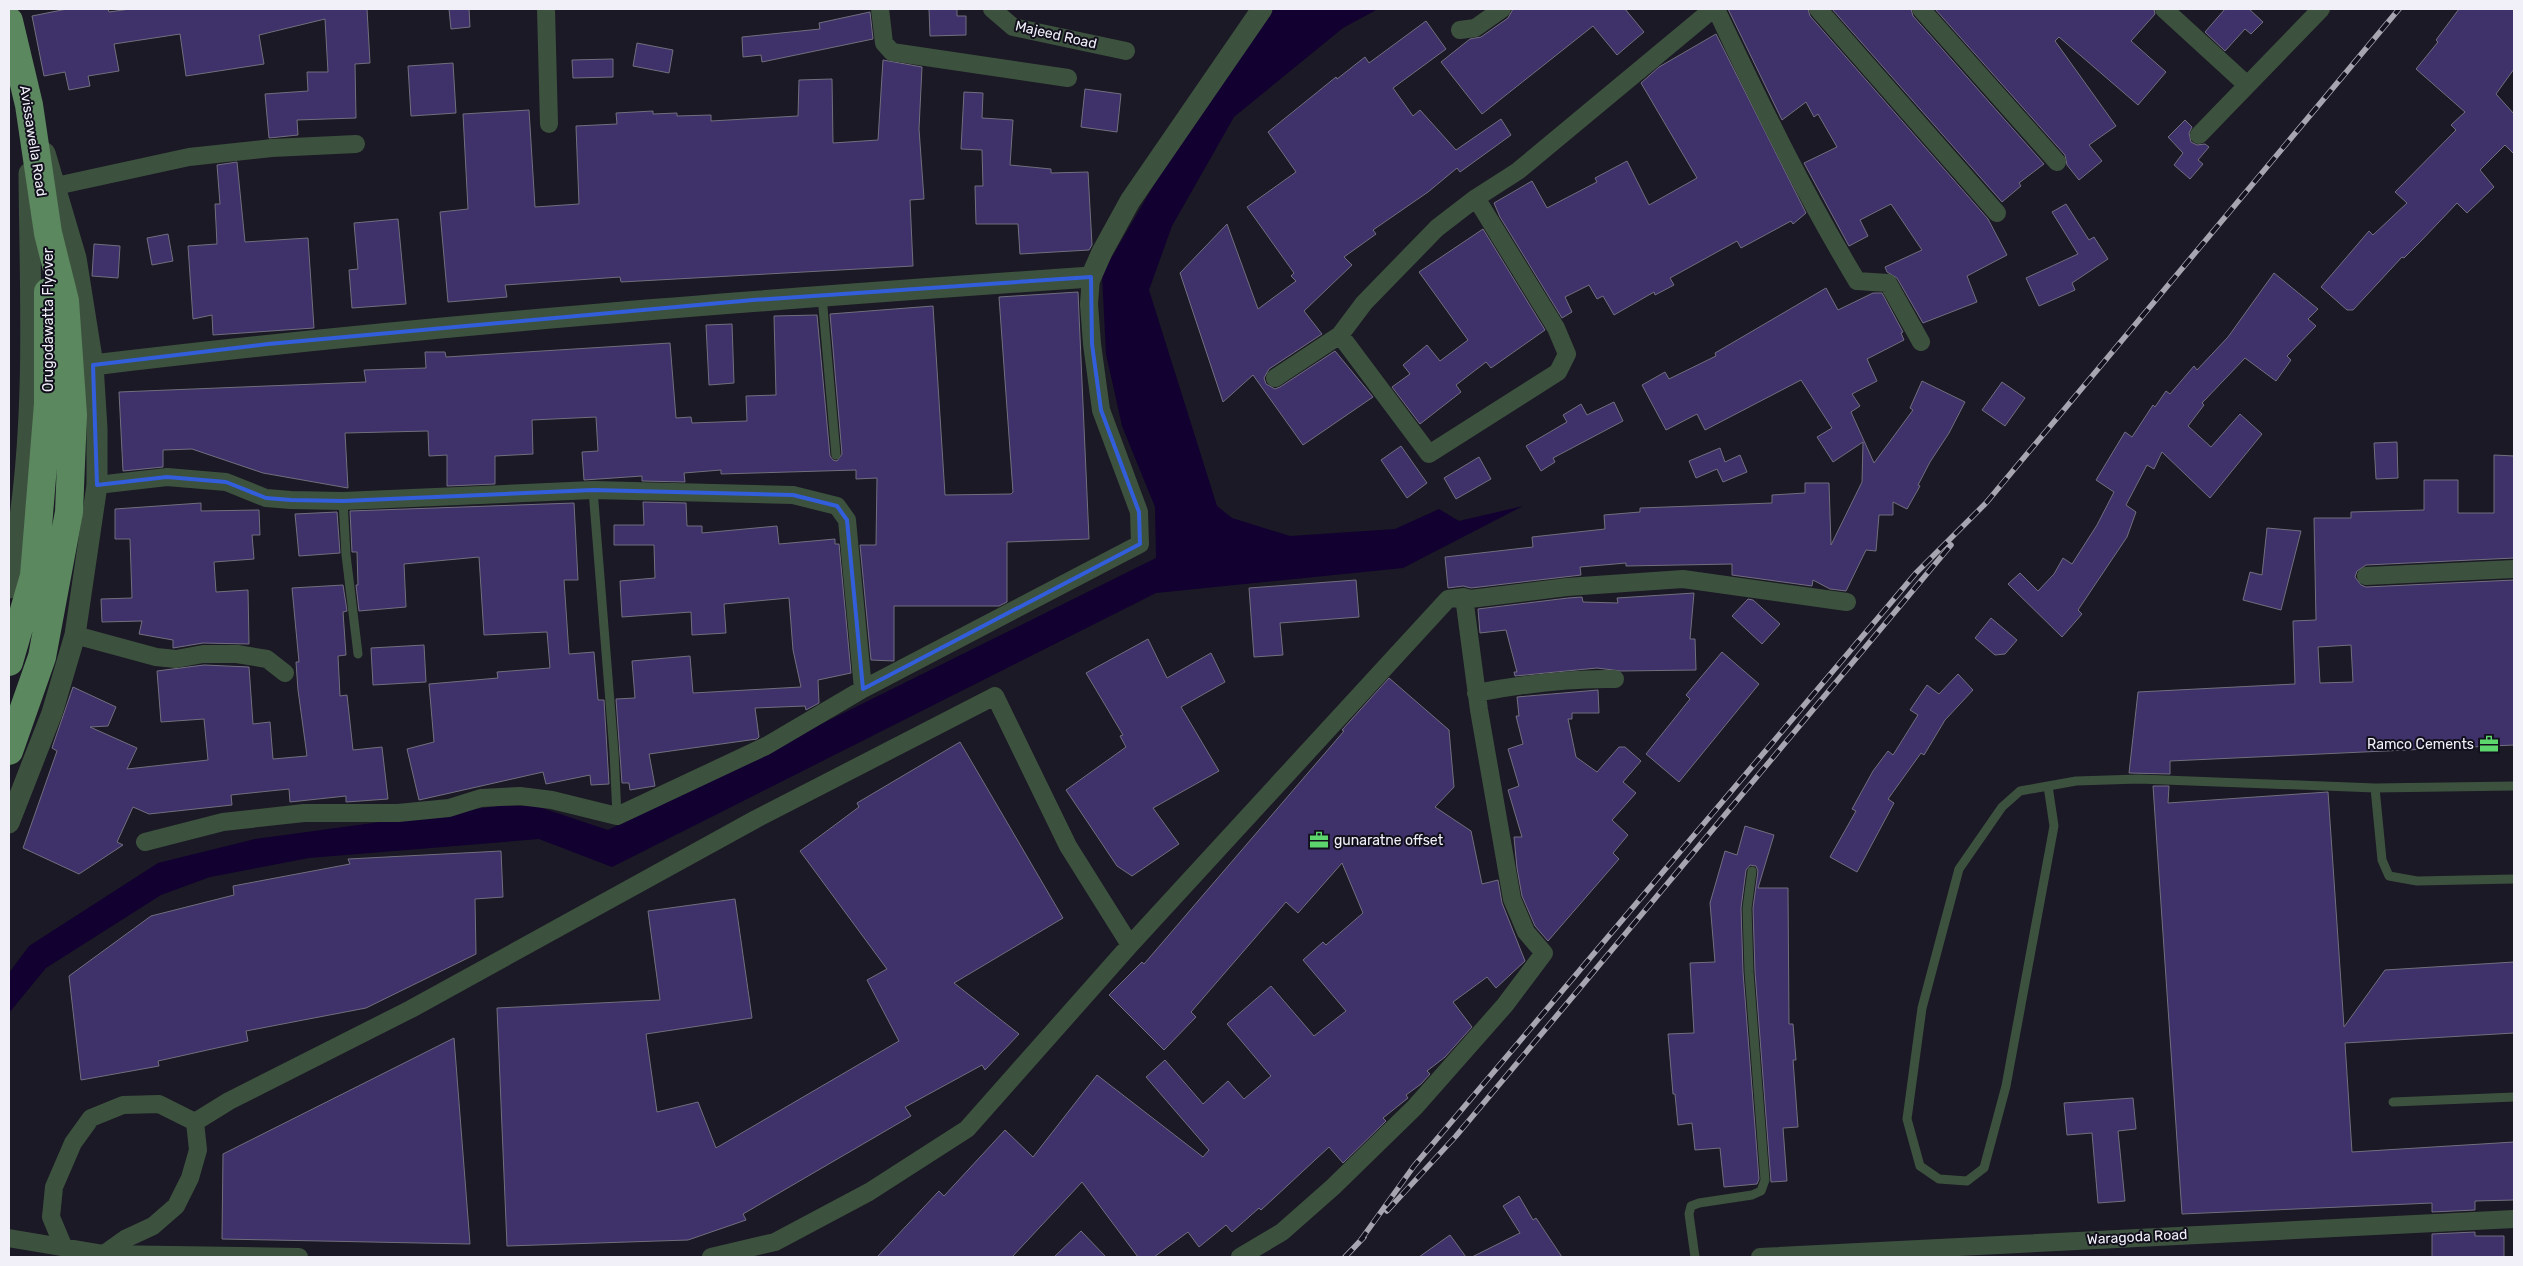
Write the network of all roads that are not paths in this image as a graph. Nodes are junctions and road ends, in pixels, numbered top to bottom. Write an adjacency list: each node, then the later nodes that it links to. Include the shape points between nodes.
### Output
1 (546, 9): 17 (street)
2 (880, 9): 14 (street, via 884,43 892,52)
3 (992, 9): 13 (street, Majeed Road, via 1013,27)
4 (1262, 9): 25 (street, via 1130,201)
5 (1502, 9): 12 (street, via 1475,28)
6 (1714, 9): 22 (street, via 1518,171); 28 (street, via 1763,108 1857,281 1888,283)
7 (1818, 9): 23 (street)
8 (1922, 9): 20 (street)
9 (2164, 9): 15 (street)
10 (2322, 9): 15 (street)
11 (9, 21): 16 (main road, Avissawella Road)
12 (1460, 30)
13 (1126, 51)
14 (1068, 78)
15 (2246, 85): 18 (street)
16 (29, 105): 21 (street); 24 (main road, Avissawella Road); 37 (street, via 30,407 24,491)
17 (549, 124)
18 (2199, 135)
19 (356, 144): 21 (street, via 188,157)
20 (2058, 162)
21 (56, 186): 29 (street, via 76,258)
22 (1476, 198): 27 (street, via 1438,228 1402,263 1364,303); 27 (street, via 1556,328 1567,354 1558,372 1429,454)
23 (1997, 213)
24 (48, 233): 42 (main road, Orugodawatta Flyover, via 48,404 34,576); 47 (main road, Orugodawatta Flyover, via 66,311 73,415 69,512 42,657)
25 (1091, 277): 26 (street); 45 (street, via 1092,344 1101,410 1139,512 1140,544)
26 (822, 296): 29 (street, via 278,343); 31 (lane)
27 (1340, 335): 30 (street)
28 (1921, 342)
29 (93, 365): 32 (street)
30 (1275, 378)
31 (836, 455)
32 (96, 485): 34 (street, via 167,477 200,479 226,482 266,498); 40 (street)
33 (593, 490): 34 (street); 45 (street, via 794,495 837,506 847,520); 51 (lane)
34 (343, 501): 41 (lane)
35 (2514, 569): 36 (street)
36 (2366, 576)
37 (9, 588)
38 (1464, 597): 39 (street, via 1683,579); 46 (street); 56 (street, via 1448,599)
39 (1847, 602)
40 (75, 635): 43 (street, via 156,657 176,659 202,654 238,654 267,660); 52 (street, via 52,714)
41 (358, 654)
42 (9, 662)
43 (285, 673)
44 (1615, 679): 46 (street, via 1528,683)
45 (863, 689): 51 (street, via 766,746)
46 (1476, 693): 66 (street, via 1512,898 1526,932 1544,952 1505,1005 1415,1106 1282,1232)
47 (9, 751)
48 (2048, 786): 48 (lane, via 2020,791 2002,807 1958,869 1922,1008 1907,1119 1920,1166 1939,1179 1966,1181 1984,1168 2006,1086 2054,826); 50 (lane, via 2076,781 2139,779)
49 (2514, 786): 50 (lane)
50 (2375, 788): 55 (lane, via 2382,860 2389,876 2417,881)
51 (617, 816): 53 (street, via 552,800 520,796 481,798 449,808 398,813 304,813 223,822)
52 (9, 823)
53 (145, 842)
54 (1752, 871): 67 (lane, via 1747,908 1749,972 1765,1180 1761,1191 1752,1196 1691,1206 1689,1214)
55 (2514, 879)
56 (1130, 946): 59 (street, via 1068,846 994,696 756,820 411,1009 228,1101); 65 (street, via 967,1129 870,1192 775,1242)
57 (2514, 1097): 58 (lane)
58 (2393, 1102)
59 (195, 1122): 62 (street, via 159,1104 123,1104 91,1118 73,1143 54,1187 51,1217); 63 (street, via 198,1150 190,1178 176,1206 153,1226 125,1239)
60 (2514, 1219): 68 (street, Waragoda Road)
61 (9, 1238): 62 (street)
62 (64, 1248): 63 (street)
63 (104, 1254): 64 (street)
64 (298, 1257)
65 (711, 1257)
66 (1240, 1257)
67 (1695, 1257)
68 (1760, 1257)

